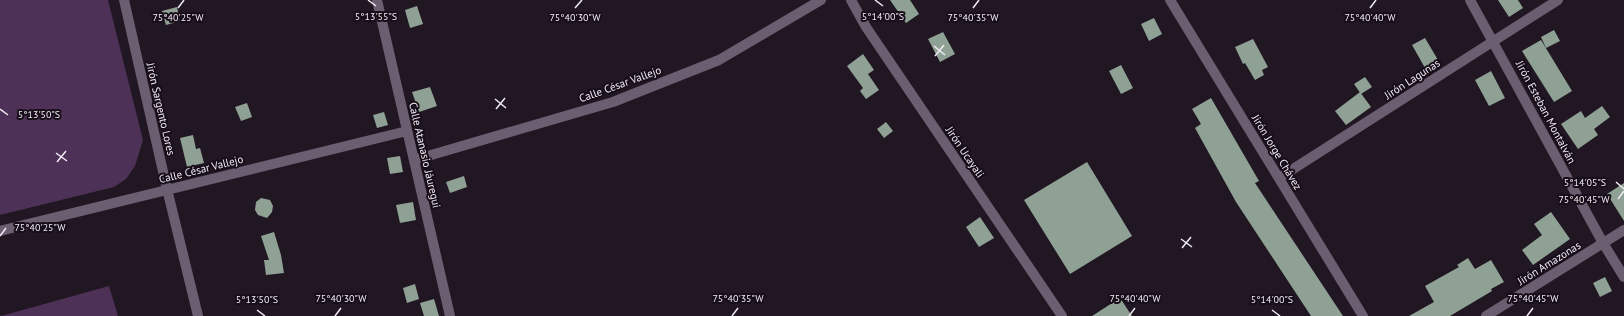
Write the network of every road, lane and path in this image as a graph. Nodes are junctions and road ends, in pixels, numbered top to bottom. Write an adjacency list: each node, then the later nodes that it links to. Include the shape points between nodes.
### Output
1 (124, 0): 12 (street, Jirón Sargento Lores)
2 (377, 0): 9 (street, Calle Atanasio Jáuregui)
3 (821, 0): 10 (street, Calle César Vallejo, via 719,60 613,102)
4 (851, 0): 17 (street, Jirón Ucayali, via 866,27)
5 (1170, 0): 11 (street, Jirón Jorge Chávez)
6 (1470, 0): 8 (street, Jirón Esteban Montalván)
7 (1558, 0): 8 (street, Jirón Lagunas)
8 (1494, 41): 11 (street, Jirón Lagunas); 15 (street, Jirón Esteban Montalván)
9 (407, 131): 10 (street, Calle Atanasio Jáuregui); 12 (street, Calle César Vallejo)
10 (414, 160): 19 (street, Calle Atanasio Jáuregui)
11 (1279, 178): 20 (street, Jirón Jorge Chávez)
12 (167, 189): 14 (street, Calle César Vallejo); 18 (street, Jirón Sargento Lores)
13 (1624, 230): 15 (street, Jirón Amazonas)
14 (0, 231)
15 (1603, 243): 16 (street, Jirón Esteban Montalván); 21 (street, Jirón Amazonas)
16 (1624, 278)
17 (1060, 315)
18 (198, 316)
19 (450, 316)
20 (1363, 316)
21 (1486, 316)

